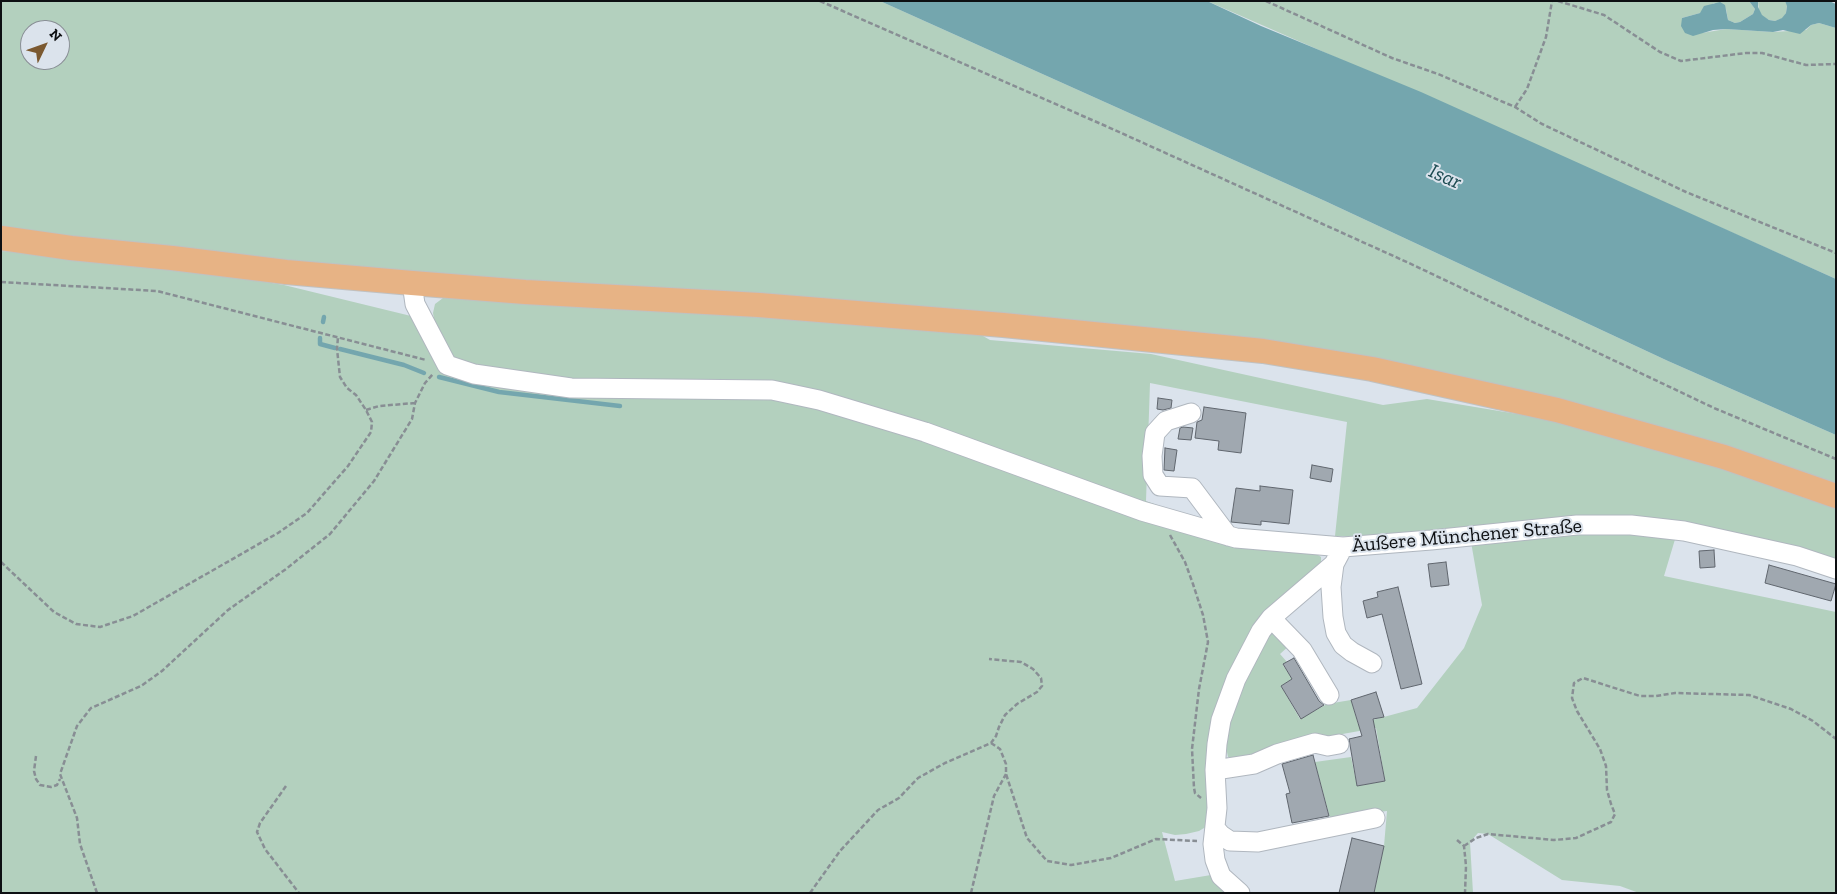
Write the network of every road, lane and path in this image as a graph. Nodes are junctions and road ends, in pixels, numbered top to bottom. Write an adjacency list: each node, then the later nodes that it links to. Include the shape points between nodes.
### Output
1 (820, 1): 16 (path, via 1409,263 1714,408)
2 (1266, 1): 6 (path, via 1392,58)
3 (1552, 1): 6 (path, via 1546,37 1528,88)
4 (1558, 1): 5 (path, via 1604,16 1660,52 1682,61 1762,53 1806,65)
5 (1836, 64)
6 (1515, 107): 8 (path, via 1542,124 1686,192)
7 (1, 238): 10 (main road, via 286,272)
8 (1836, 253)
9 (1, 282): 11 (path, via 157,291)
10 (412, 283): 12 (street, via 415,304); 17 (main road, via 759,305 1263,351 1372,369 1556,410 1724,456)
11 (338, 337): 12 (path); 14 (path, via 340,376)
12 (447, 365): 13 (path, via 434,372); 18 (street, via 474,374 571,388 772,390 820,400 925,432 1097,496)
13 (415, 404): 14 (path); 34 (path, via 412,419 374,481 330,534 228,610 162,672 141,686 91,708 77,726)
14 (366, 410): 21 (path, via 372,422 371,432 348,466 307,513 133,616 100,627 76,624 54,612)
15 (1191, 412): 19 (street, via 1166,421 1155,433 1153,475 1160,486 1192,488)
16 (1836, 459)
17 (1836, 496)
18 (1171, 519): 19 (street); 36 (path, via 1170,536 1193,584 1208,642 1194,726 1194,788 1204,800)
19 (1228, 536): 20 (street)
20 (1343, 547): 22 (street, Äußere Münchener Straße); 23 (street, Äußere Münchener Straße, via 1577,525 1631,525 1684,531 1797,556)
21 (1, 562)
22 (1334, 564): 24 (street, Äußere Münchener Straße); 26 (street, via 1331,587 1336,633 1352,652)
23 (1836, 569)
24 (1271, 618): 27 (street, via 1302,650); 32 (street, Äußere Münchener Straße, via 1261,631 1228,700 1221,720)
25 (989, 659): 29 (path, via 1021,662 1041,678 1042,686 1004,716)
26 (1372, 663)
27 (1329, 695)
28 (1836, 738): 40 (path, via 1791,710 1749,695 1675,693 1640,696 1583,678 1574,683 1572,698 1606,766 1607,790 1616,814 1611,822 1576,838 1554,840 1488,834)
29 (991, 743): 33 (path, via 1000,749); 43 (path, via 918,778 899,798 878,810 840,852)
30 (1339, 744): 32 (street, via 1316,743 1254,764)
31 (36, 756): 34 (path, via 34,770 40,785 51,788)
32 (1215, 770): 36 (street, Äußere Münchener Straße)
33 (1006, 774): 38 (path, via 1028,838 1047,861 1071,866 1111,858 1156,839); 44 (path, via 994,796)
34 (61, 778): 41 (path, via 77,818 80,844)
35 (286, 786): 42 (path, via 260,823 258,832 265,849)
36 (1217, 805): 38 (street, Äußere Münchener Straße)
37 (1376, 818): 38 (street, via 1258,842 1230,841 1221,835)
38 (1214, 836): 45 (street, Äußere Münchener Straße, via 1215,860 1221,876)
39 (1457, 840): 40 (path)
40 (1464, 846): 46 (path)
41 (97, 893)
42 (299, 893)
43 (810, 893)
44 (971, 893)
45 (1240, 893)
46 (1465, 893)

